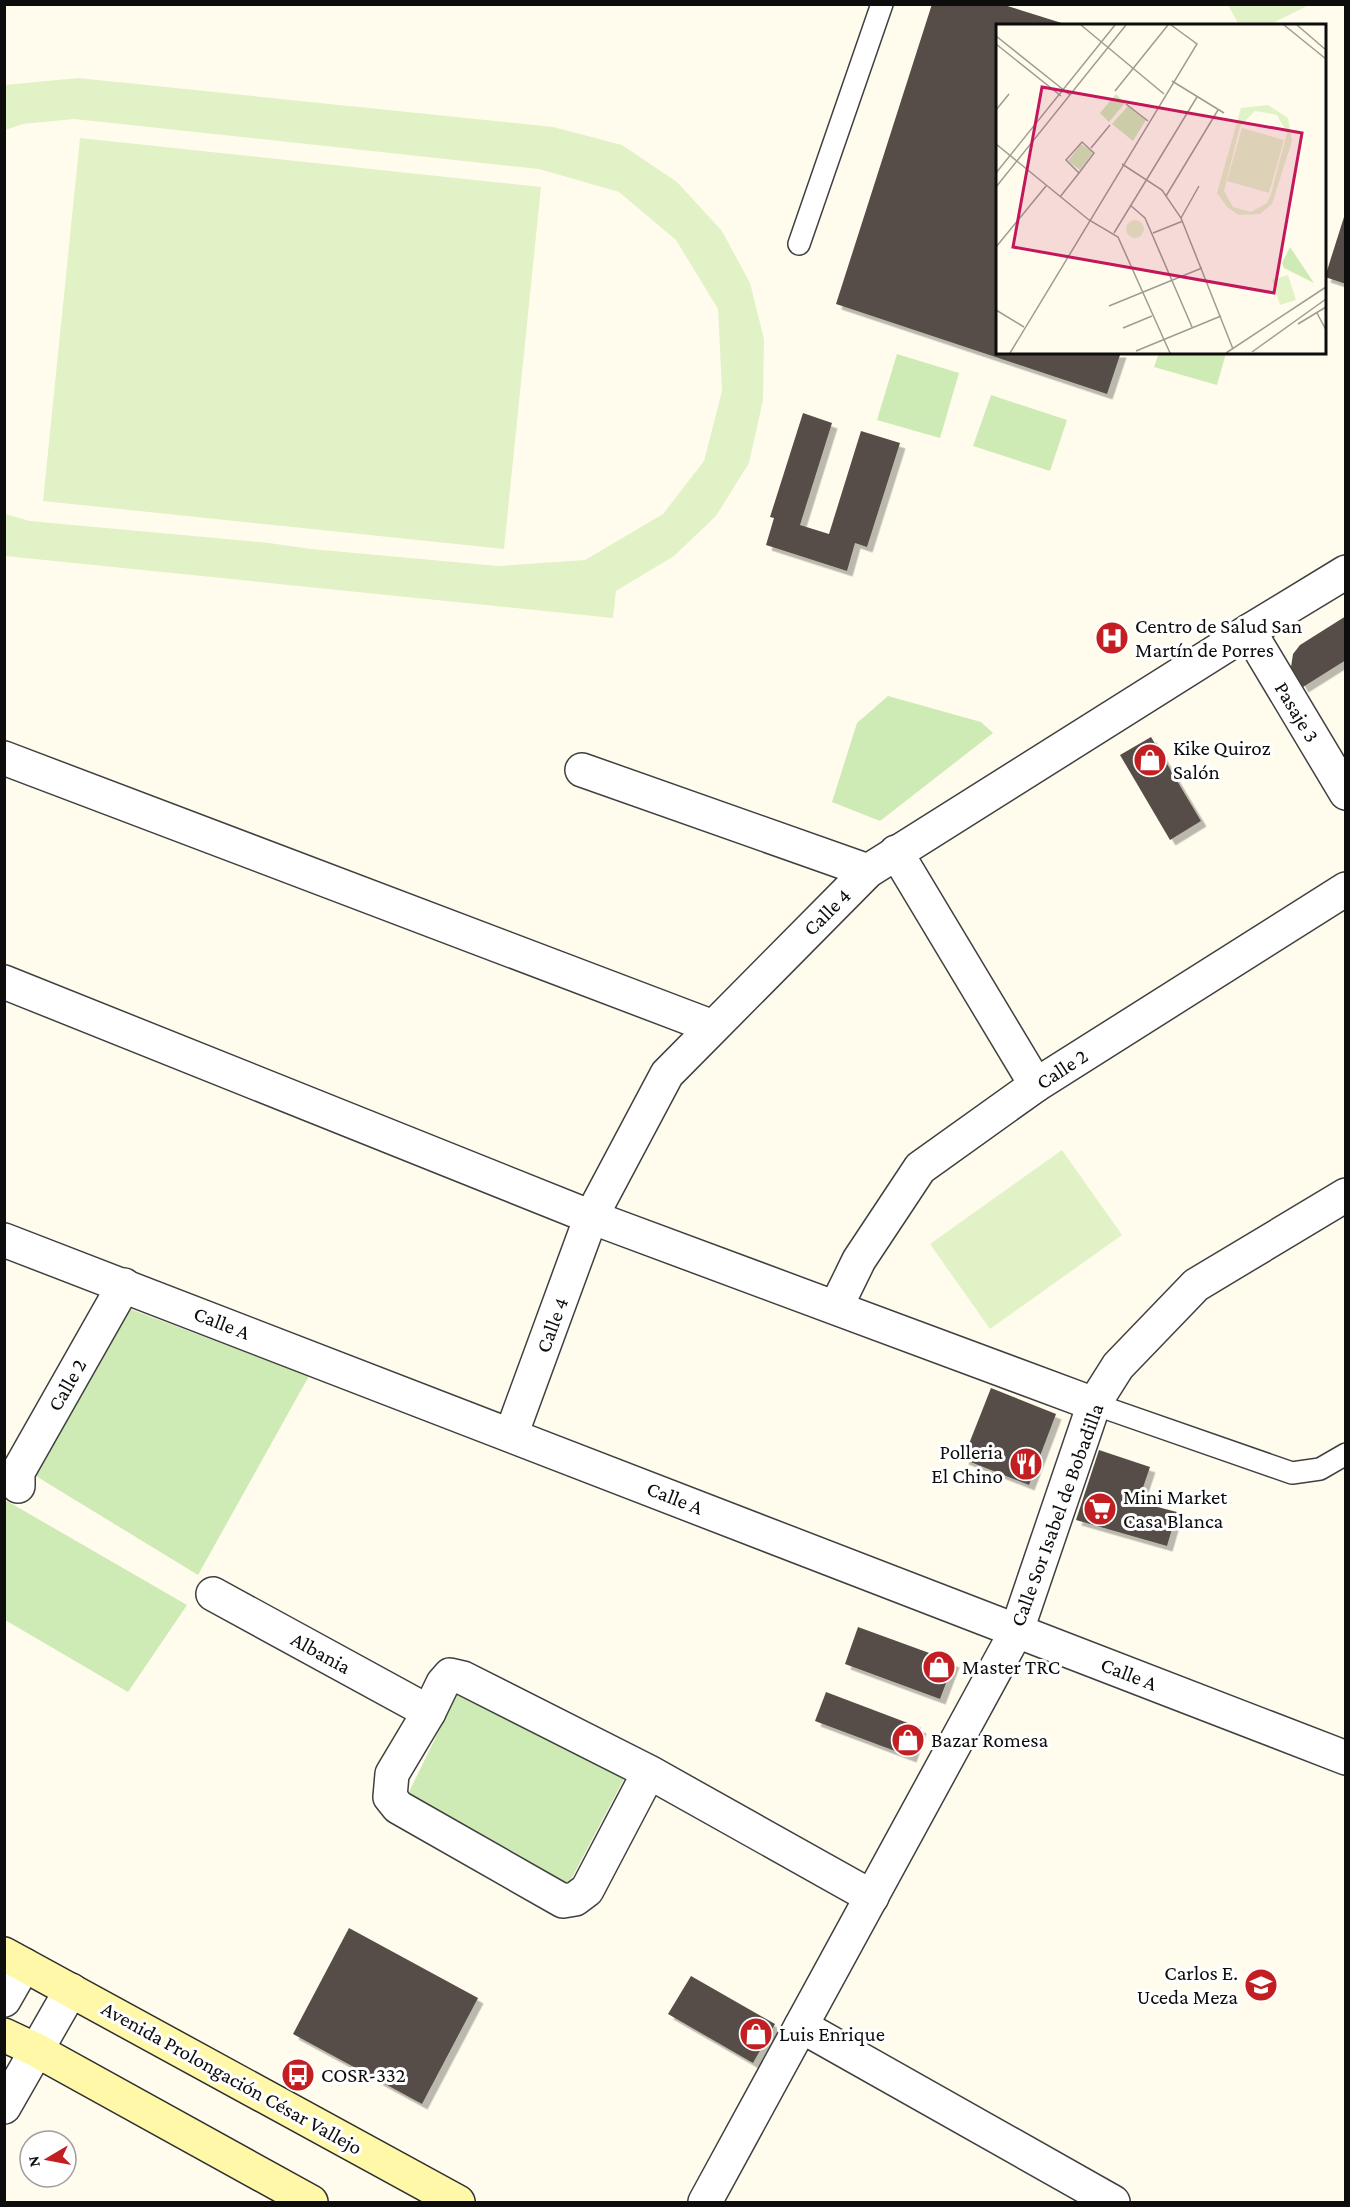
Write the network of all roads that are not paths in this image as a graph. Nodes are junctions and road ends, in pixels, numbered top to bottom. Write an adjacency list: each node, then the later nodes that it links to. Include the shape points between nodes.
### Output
1 (882, 4): 2 (lane)
2 (800, 244)
3 (1346, 572): 4 (street, Calle 4)
4 (1249, 631): 7 (street, Pasaje 3); 8 (street, Calle 4)
5 (4, 758): 12 (street)
6 (582, 770): 9 (street)
7 (1346, 793)
8 (896, 852): 9 (street, Calle 4); 13 (street)
9 (868, 872): 12 (street, Calle 4)
10 (1346, 889): 13 (street, Calle 2)
11 (4, 982): 15 (street)
12 (713, 1028): 15 (street, Calle 4, via 667,1074)
13 (1036, 1086): 18 (street, Calle 2, via 920,1168 859,1260)
14 (1346, 1195): 19 (street, Calle Sor Isabel de Bobadilla, via 1196,1285 1118,1366)
15 (591, 1217): 18 (street); 20 (street, Calle 4)
16 (4, 1240): 17 (street, Calle A)
17 (124, 1285): 20 (street, Calle A); 22 (street, Calle 2, via 18,1472)
18 (836, 1307): 19 (street)
19 (1094, 1404): 21 (lane, via 1292,1473 1320,1469); 24 (street, Calle Sor Isabel de Bobadilla)
20 (511, 1435): 24 (street, Calle A)
21 (1346, 1454)
22 (18, 1486)
23 (213, 1594): 25 (street, Albania)
24 (1017, 1630): 26 (street, Calle A); 28 (street, Calle Sor Isabel de Bobadilla)
25 (429, 1712): 27 (street, via 443,1683 450,1676 463,1678); 27 (street, via 392,1774 390,1797 398,1807 562,1901 575,1899 587,1890)
26 (1346, 1758)
27 (649, 1772): 28 (street)
28 (872, 1897): 32 (street, Calle Sor Isabel de Bobadilla)
29 (14, 1959): 30 (main road, Avenida Prolongación César Vallejo); 31 (street)
30 (71, 1990): 34 (street); 37 (main road, Avenida Prolongación César Vallejo)
31 (4, 2000)
32 (801, 2026): 38 (street, Calle Sor Isabel de Bobadilla); 39 (street)
33 (4, 2035): 34 (main road)
34 (36, 2050): 35 (street); 36 (main road)
35 (4, 2107)
36 (311, 2202)
37 (458, 2202)
38 (705, 2202)
39 (1113, 2202)

